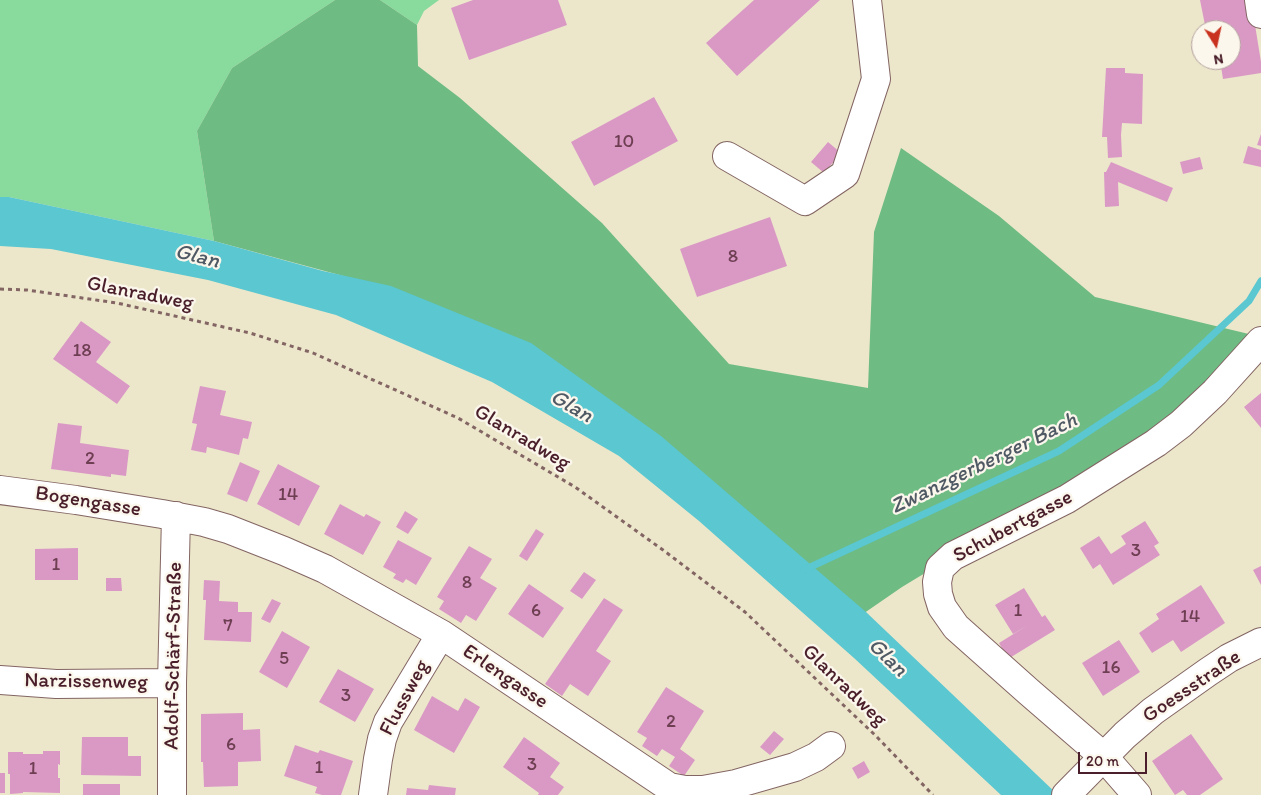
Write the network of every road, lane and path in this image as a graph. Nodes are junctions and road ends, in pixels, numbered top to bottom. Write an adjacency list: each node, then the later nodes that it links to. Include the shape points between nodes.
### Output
1 (867, 0): 4 (street, via 876,79 845,174 805,201)
2 (1259, 0): 3 (street)
3 (1261, 14)
4 (727, 156)
5 (0, 289): 17 (path, Glanradweg, via 117,303 250,332 313,353 458,418 575,487 745,612 875,735)
6 (1261, 341): 14 (street, Schubertgasse, via 1215,392 1156,443 1067,499 953,556 940,568 938,594 942,607 956,627)
7 (0, 490): 8 (street, Bogengasse)
8 (176, 516): 9 (street, Erlengasse, via 228,529 325,569); 12 (street, Adolf-Schärf-Straße)
9 (441, 634): 13 (street, Erlengasse, via 669,787 703,790 736,784 795,767); 16 (street, Flussweg, via 388,722)
10 (1261, 642): 14 (street, Goessstraße, via 1222,663 1153,711)
11 (0, 680): 12 (street, Narzissenweg, via 56,684)
12 (172, 683): 15 (street, Adolf-Schärf-Straße)
13 (831, 746)
14 (1104, 756): 18 (street, Goessstraße); 19 (street)
15 (172, 795)
16 (373, 795)
17 (933, 795)
18 (1066, 795)
19 (1136, 795)

